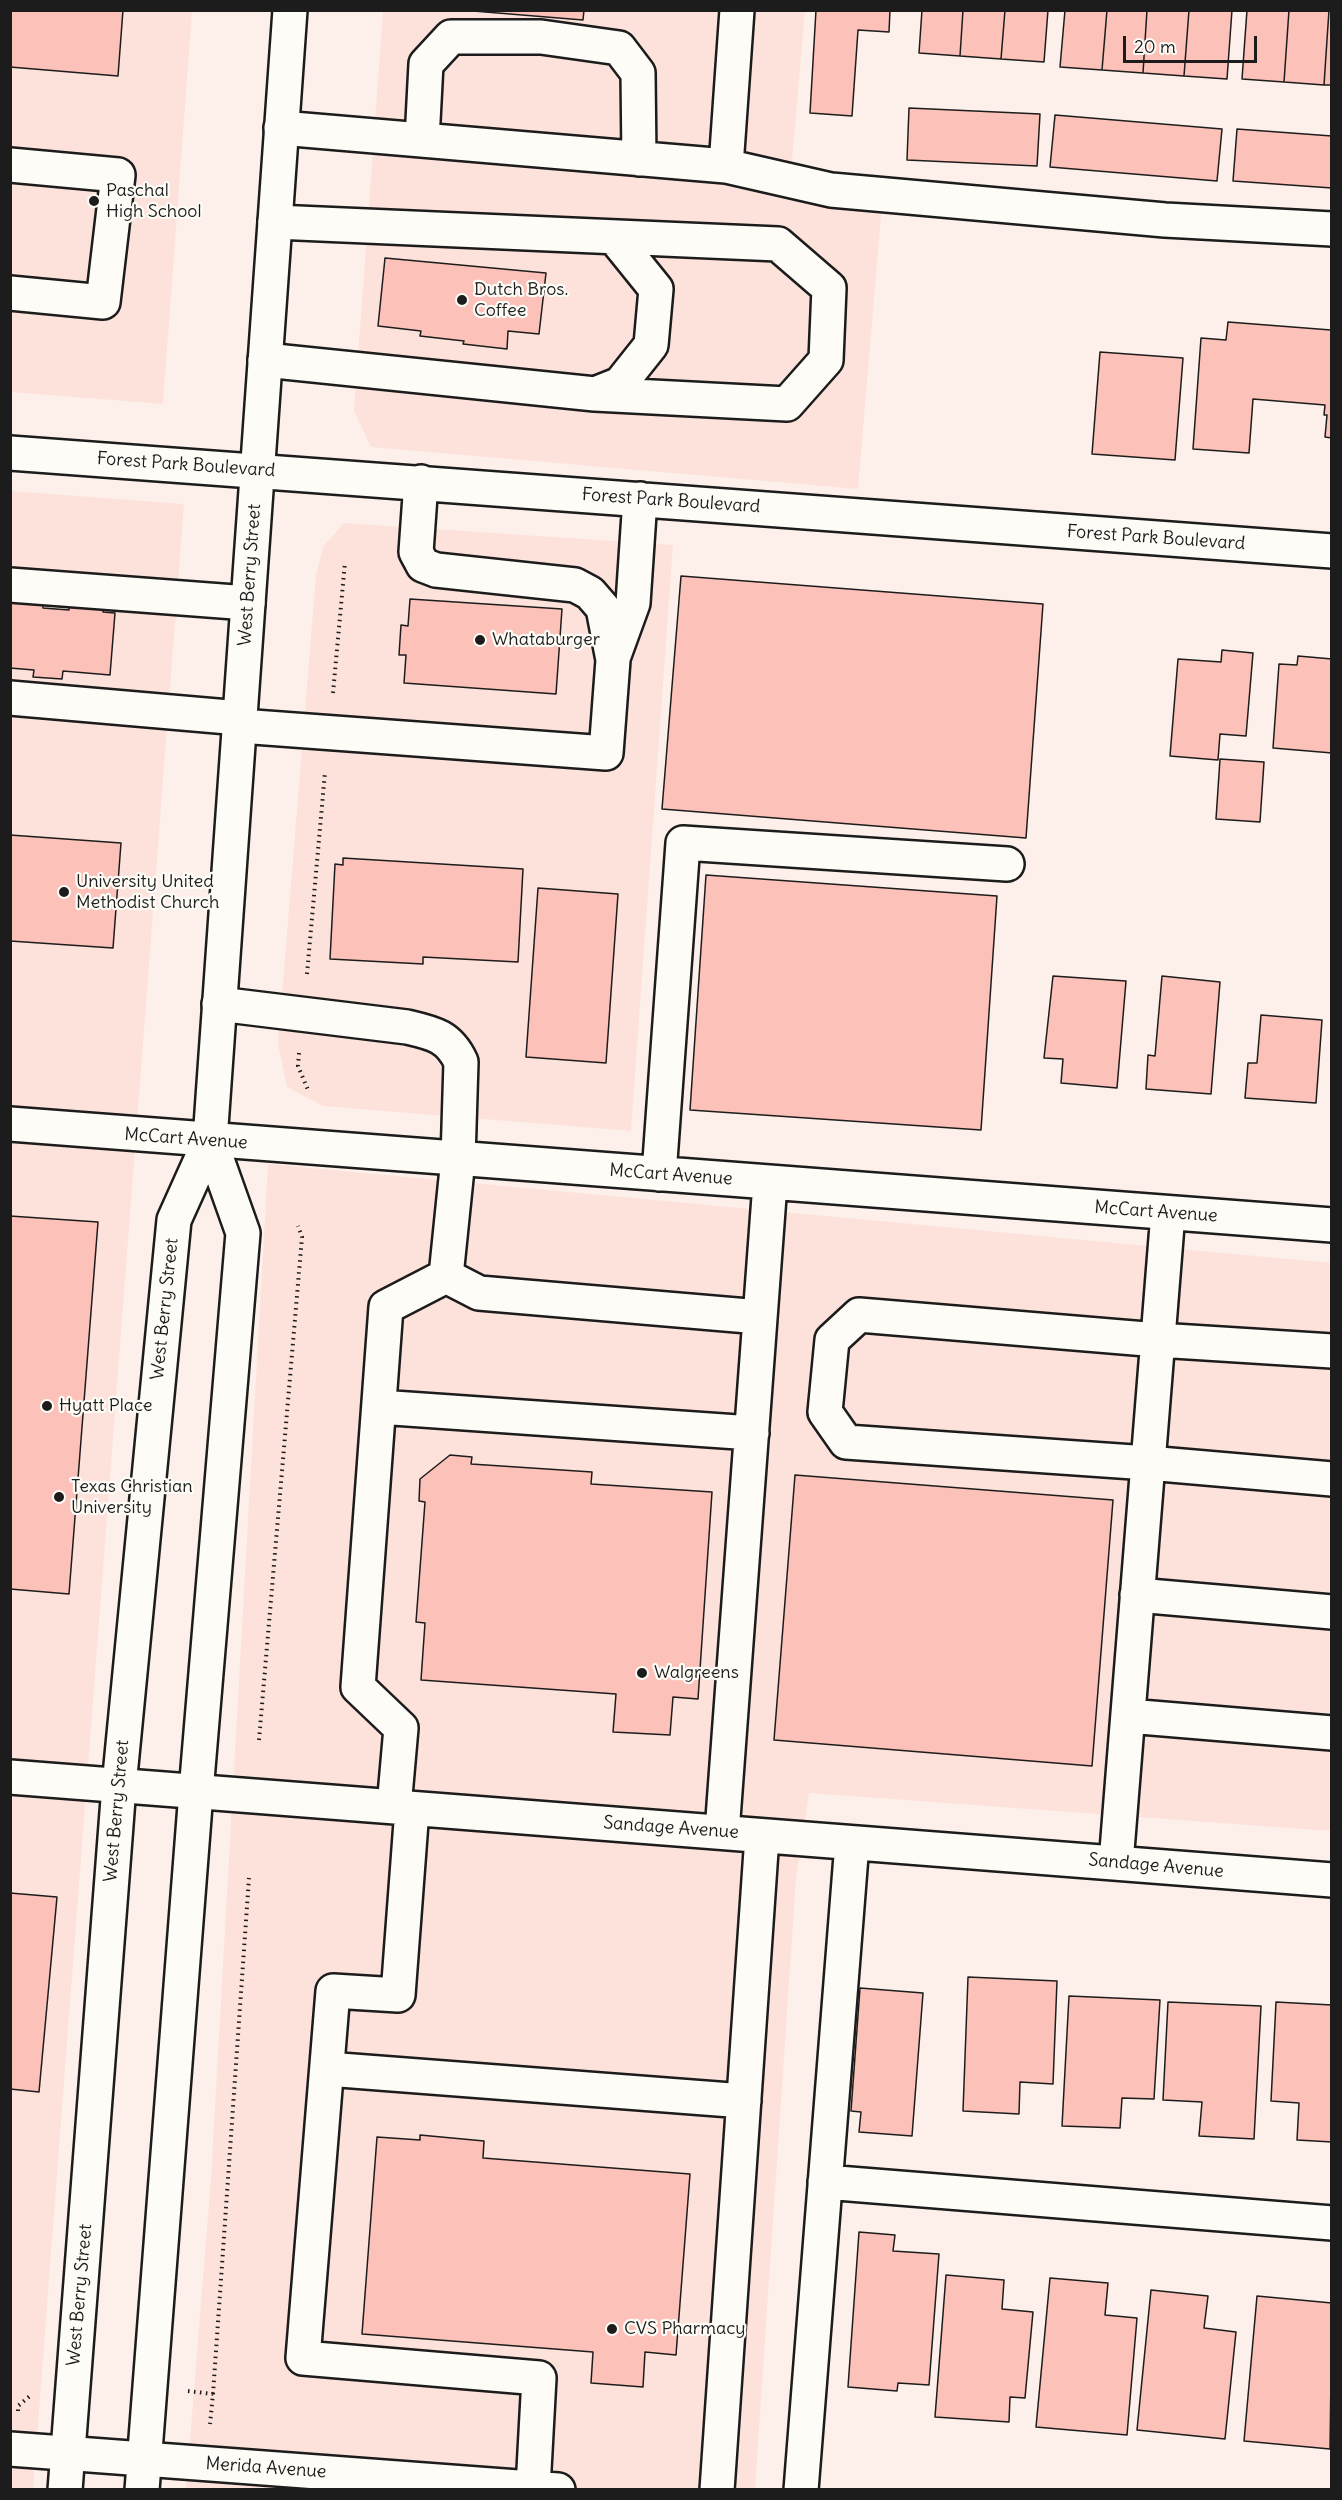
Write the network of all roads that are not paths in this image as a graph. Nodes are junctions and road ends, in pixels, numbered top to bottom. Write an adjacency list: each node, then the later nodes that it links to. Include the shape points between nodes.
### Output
1 (290, 10): 3 (street, West Berry Street)
2 (737, 10): 7 (street)
3 (281, 128): 4 (street); 8 (street, West Berry Street)
4 (422, 140): 5 (street); 5 (street, via 426,64 451,37 541,37 619,48 638,73)
5 (639, 159): 7 (street)
6 (10, 165): 11 (street, via 118,175 103,302)
7 (726, 166): 9 (street, via 831,190 1165,220)
8 (275, 222): 10 (street); 12 (street, West Berry Street)
9 (1332, 229)
10 (614, 237): 13 (street, via 656,289 651,345 620,384); 13 (street, via 778,244 829,288 826,360 787,404)
11 (10, 293)
12 (265, 360): 13 (street); 15 (street, West Berry Street)
13 (595, 394)
14 (10, 453): 15 (street, Forest Park Boulevard)
15 (258, 469): 16 (street, Forest Park Boulevard); 20 (street, West Berry Street)
16 (421, 482): 17 (street, Forest Park Boulevard); 21 (street, via 416,552 423,565 436,570 575,585 590,593 603,608)
17 (640, 499): 18 (street, Forest Park Boulevard); 21 (street, via 633,603)
18 (1332, 551)
19 (10, 585): 20 (street)
20 (248, 603): 23 (street, West Berry Street)
21 (613, 660): 23 (street, via 606,753 329,733)
22 (10, 698): 23 (street)
23 (240, 722): 25 (street, West Berry Street)
24 (1008, 864): 29 (street, via 683,843)
25 (219, 1004): 27 (street, West Berry Street); 28 (street, via 437,1034 455,1049 461,1062)
26 (10, 1124): 27 (street, McCart Avenue)
27 (210, 1140): 28 (street, McCart Avenue); 46 (street, West Berry Street, via 174,1220); 47 (street, West Berry Street, via 243,1233)
28 (458, 1159): 29 (street, McCart Avenue); 33 (street)
29 (660, 1174): 30 (street, McCart Avenue)
30 (770, 1183): 31 (street, McCart Avenue); 34 (street)
31 (1168, 1213): 32 (street, McCart Avenue); 35 (street)
32 (1332, 1225)
33 (446, 1276): 34 (street, via 479,1293); 37 (street, via 386,1307)
34 (760, 1317): 38 (street)
35 (1158, 1340): 36 (street); 39 (street); 39 (street, via 859,1315 832,1340 825,1412 846,1442)
36 (1332, 1351)
37 (379, 1407): 38 (street); 48 (street, via 358,1687 401,1728)
38 (752, 1433): 49 (street)
39 (1148, 1463): 40 (street); 41 (street)
40 (1332, 1479)
41 (1137, 1595): 42 (street); 43 (street)
42 (1332, 1612)
43 (1128, 1716): 44 (street); 52 (street)
44 (1332, 1733)
45 (10, 1777): 46 (street, Sandage Avenue)
46 (119, 1786): 47 (street, Sandage Avenue); 59 (street, West Berry Street)
47 (196, 1792): 48 (street, Sandage Avenue); 60 (street, West Berry Street)
48 (403, 1808): 49 (street, Sandage Avenue); 54 (street, via 398,1995 333,1991)
49 (722, 1832): 50 (street, Sandage Avenue)
50 (762, 1836): 51 (street, Sandage Avenue); 55 (street)
51 (852, 1843): 52 (street, Sandage Avenue); 56 (street)
52 (1116, 1863): 53 (street, Sandage Avenue)
53 (1332, 1880)
54 (327, 2069): 55 (street); 61 (street, via 303,2358 539,2378)
55 (744, 2101): 63 (street)
56 (825, 2182): 57 (street); 64 (street)
57 (1332, 2223)
58 (10, 2449): 59 (street, Merida Avenue)
59 (68, 2453): 60 (street, Merida Avenue); 62 (street, West Berry Street)
60 (143, 2474): 61 (street, Merida Avenue)
61 (546, 2489)
62 (65, 2490)
63 (717, 2490)
64 (801, 2490)

